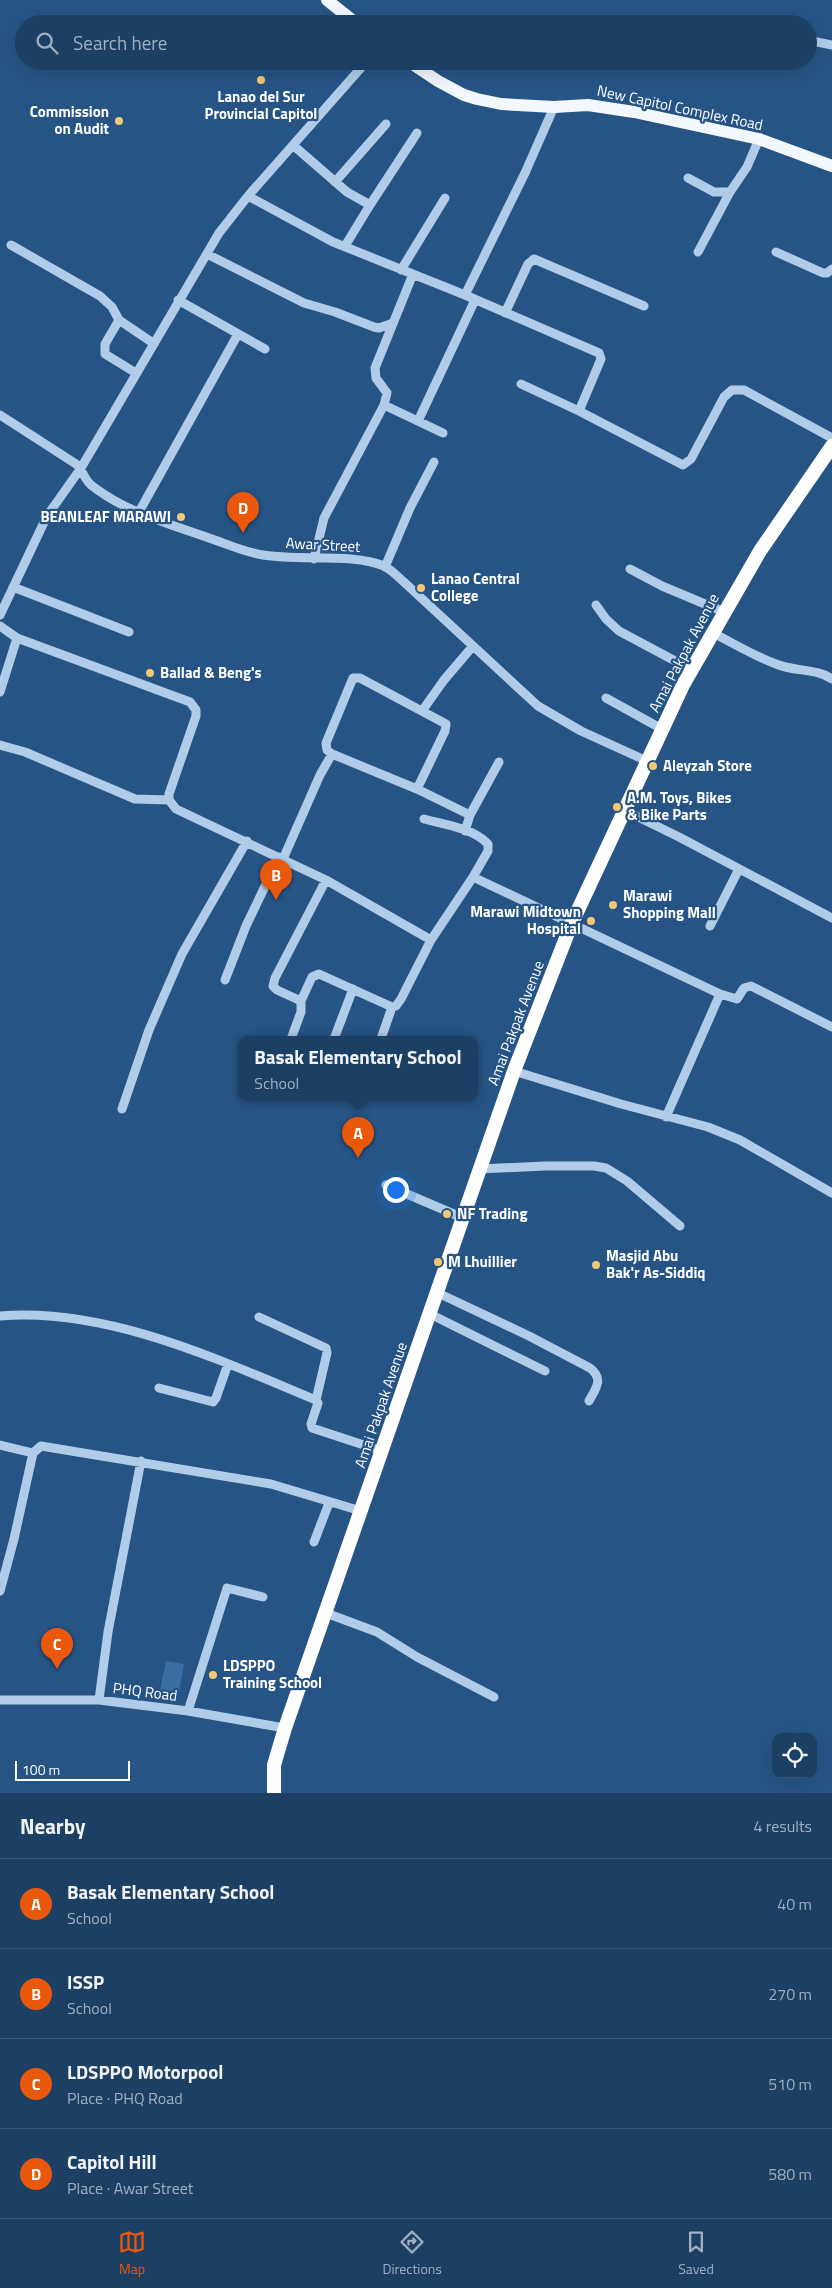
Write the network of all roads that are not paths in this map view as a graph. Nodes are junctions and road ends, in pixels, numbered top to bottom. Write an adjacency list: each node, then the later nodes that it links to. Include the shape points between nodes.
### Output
1 (327, 0): 2 (main road)
2 (346, 15)
3 (817, 42): 4 (street)
4 (832, 46)
5 (359, 70): 11 (street)
6 (422, 70): 7 (main road, New Capitol Complex Road, via 464,95 501,104)
7 (554, 107): 10 (main road, New Capitol Complex Road, via 588,105 608,108); 27 (street)
8 (386, 124): 14 (street)
9 (417, 133): 18 (street)
10 (759, 140): 12 (main road, New Capitol Complex Road); 15 (street, via 747,167)
11 (294, 146): 14 (street); 16 (street)
12 (832, 166)
13 (688, 178): 15 (street, via 714,192)
14 (335, 182): 18 (street)
15 (730, 192): 21 (street)
16 (248, 196): 20 (street, via 277,214); 23 (street)
17 (445, 198): 25 (street)
18 (370, 205): 20 (street)
19 (11, 245): 32 (street, via 100,296 112,307)
20 (345, 246): 25 (street)
21 (698, 252)
22 (776, 252): 24 (street, via 823,273)
23 (207, 254): 28 (street); 33 (street, via 309,305 378,328)
24 (832, 269)
25 (401, 270): 26 (street)
26 (413, 274): 27 (street); 33 (street)
27 (465, 295): 29 (street)
28 (178, 300): 34 (street); 35 (street)
29 (475, 300): 31 (street); 42 (street)
30 (644, 306): 31 (street, via 534,259 528,264)
31 (505, 313): 40 (street, via 599,353 601,359)
32 (119, 320): 35 (street); 37 (street, via 105,344 105,354)
33 (393, 323): 39 (street, via 375,368 376,378 387,393)
34 (238, 334): 36 (street); 48 (street)
35 (154, 343): 37 (street)
36 (265, 349)
37 (136, 373): 47 (street)
38 (521, 384): 40 (street)
39 (384, 405): 42 (street); 49 (street, via 324,518)
40 (579, 411): 44 (street, via 683,464 691,459 724,397 732,390 744,390)
41 (0, 414): 47 (street, Awar Street)
42 (418, 421): 43 (street)
43 (443, 433)
44 (832, 438)
45 (832, 446): 55 (highway, Amai Pakpak Avenue, via 760,550)
46 (434, 462): 50 (street)
47 (81, 468): 48 (street, Awar Street, via 93,486); 52 (street, via 47,516)
48 (140, 512): 49 (street, Awar Street, via 239,550 291,559)
49 (314, 559): 50 (street, Awar Street, via 368,561)
50 (385, 567): 60 (street, Awar Street)
51 (630, 569): 55 (street)
52 (13, 587): 54 (street); 57 (street)
53 (596, 605): 61 (street, via 611,625)
54 (1, 609)
55 (724, 612): 58 (highway, Amai Pakpak Avenue)
56 (0, 626): 59 (street)
57 (129, 632)
58 (713, 632): 61 (highway, Amai Pakpak Avenue); 62 (street, via 775,664 822,673)
59 (17, 638): 63 (street); 72 (street, via 194,706 196,716)
60 (473, 646): 65 (street); 69 (street, Awar Street, via 552,716)
61 (692, 670): 66 (highway, Amai Pakpak Avenue)
62 (832, 679)
63 (0, 692)
64 (606, 698): 66 (street)
65 (422, 711): 68 (street, via 360,678 353,678 326,743); 71 (street, via 444,722 447,728)
66 (662, 729): 69 (highway, Amai Pakpak Avenue)
67 (0, 746): 72 (street, via 25,752 134,799)
68 (332, 754): 71 (street); 78 (street)
69 (647, 761): 73 (highway, Amai Pakpak Avenue)
70 (498, 762): 74 (street)
71 (417, 789): 74 (street)
72 (169, 800): 77 (street, via 176,809)
73 (624, 810): 79 (street); 83 (highway, Amai Pakpak Avenue)
74 (470, 815): 76 (street)
75 (424, 818): 76 (street)
76 (466, 831): 80 (street, via 484,840 488,847)
77 (247, 842): 78 (street); 96 (street, via 182,954 149,1030)
78 (281, 858): 81 (street); 86 (street, via 246,926)
79 (739, 869): 82 (street); 84 (street)
80 (473, 877): 83 (street); 85 (street)
81 (326, 880): 85 (street); 89 (street, via 273,986)
82 (832, 918)
83 (571, 925): 88 (street); 95 (highway, Amai Pakpak Avenue)
84 (710, 926)
85 (431, 940): 90 (street, via 402,999)
86 (225, 980)
87 (353, 989): 89 (street, via 317,974 312,977); 90 (street); 93 (street)
88 (720, 994): 91 (street, via 737,999 744,988 751,986); 97 (street)
89 (302, 1001): 92 (street)
90 (392, 1007): 94 (street)
91 (832, 1027)
92 (292, 1036)
93 (335, 1036)
94 (382, 1036)
95 (514, 1071): 97 (street); 98 (highway, Amai Pakpak Avenue)
96 (122, 1109)
97 (666, 1117): 100 (street, via 697,1123 740,1140)
98 (480, 1169): 101 (highway, Amai Pakpak Avenue); 102 (street, via 606,1168 627,1181)
99 (386, 1185): 101 (street)
100 (832, 1193)
101 (463, 1218): 103 (highway, Amai Pakpak Avenue)
102 (680, 1226)
103 (438, 1293): 104 (highway, Amai Pakpak Avenue); 111 (street, via 590,1368 599,1378)
104 (430, 1314): 108 (street); 113 (highway, Amai Pakpak Avenue)
105 (0, 1316): 107 (street, via 44,1314 104,1324)
106 (259, 1318): 110 (street, via 326,1348)
107 (228, 1364): 109 (street, via 213,1402); 110 (street)
108 (545, 1371)
109 (159, 1388)
110 (316, 1400): 113 (street, via 318,1404 312,1428)
111 (589, 1401)
112 (0, 1445): 114 (street)
113 (382, 1452): 117 (highway, Amai Pakpak Avenue)
114 (33, 1453): 115 (street, via 46,1446); 119 (street)
115 (142, 1461): 116 (street, via 272,1484); 124 (street, via 108,1632)
116 (329, 1502): 117 (street); 118 (street)
117 (361, 1511): 121 (highway, Amai Pakpak Avenue)
118 (314, 1542)
119 (0, 1591)
120 (263, 1596): 125 (street, via 227,1588)
121 (326, 1614): 122 (street, via 377,1632); 126 (highway, Amai Pakpak Avenue)
122 (494, 1697)
123 (0, 1700): 124 (street, PHQ Road)
124 (99, 1700): 125 (street, PHQ Road)
125 (188, 1711): 126 (street, PHQ Road)
126 (285, 1728): 127 (highway, Amai Pakpak Avenue, via 274,1765)
127 (274, 1793)

